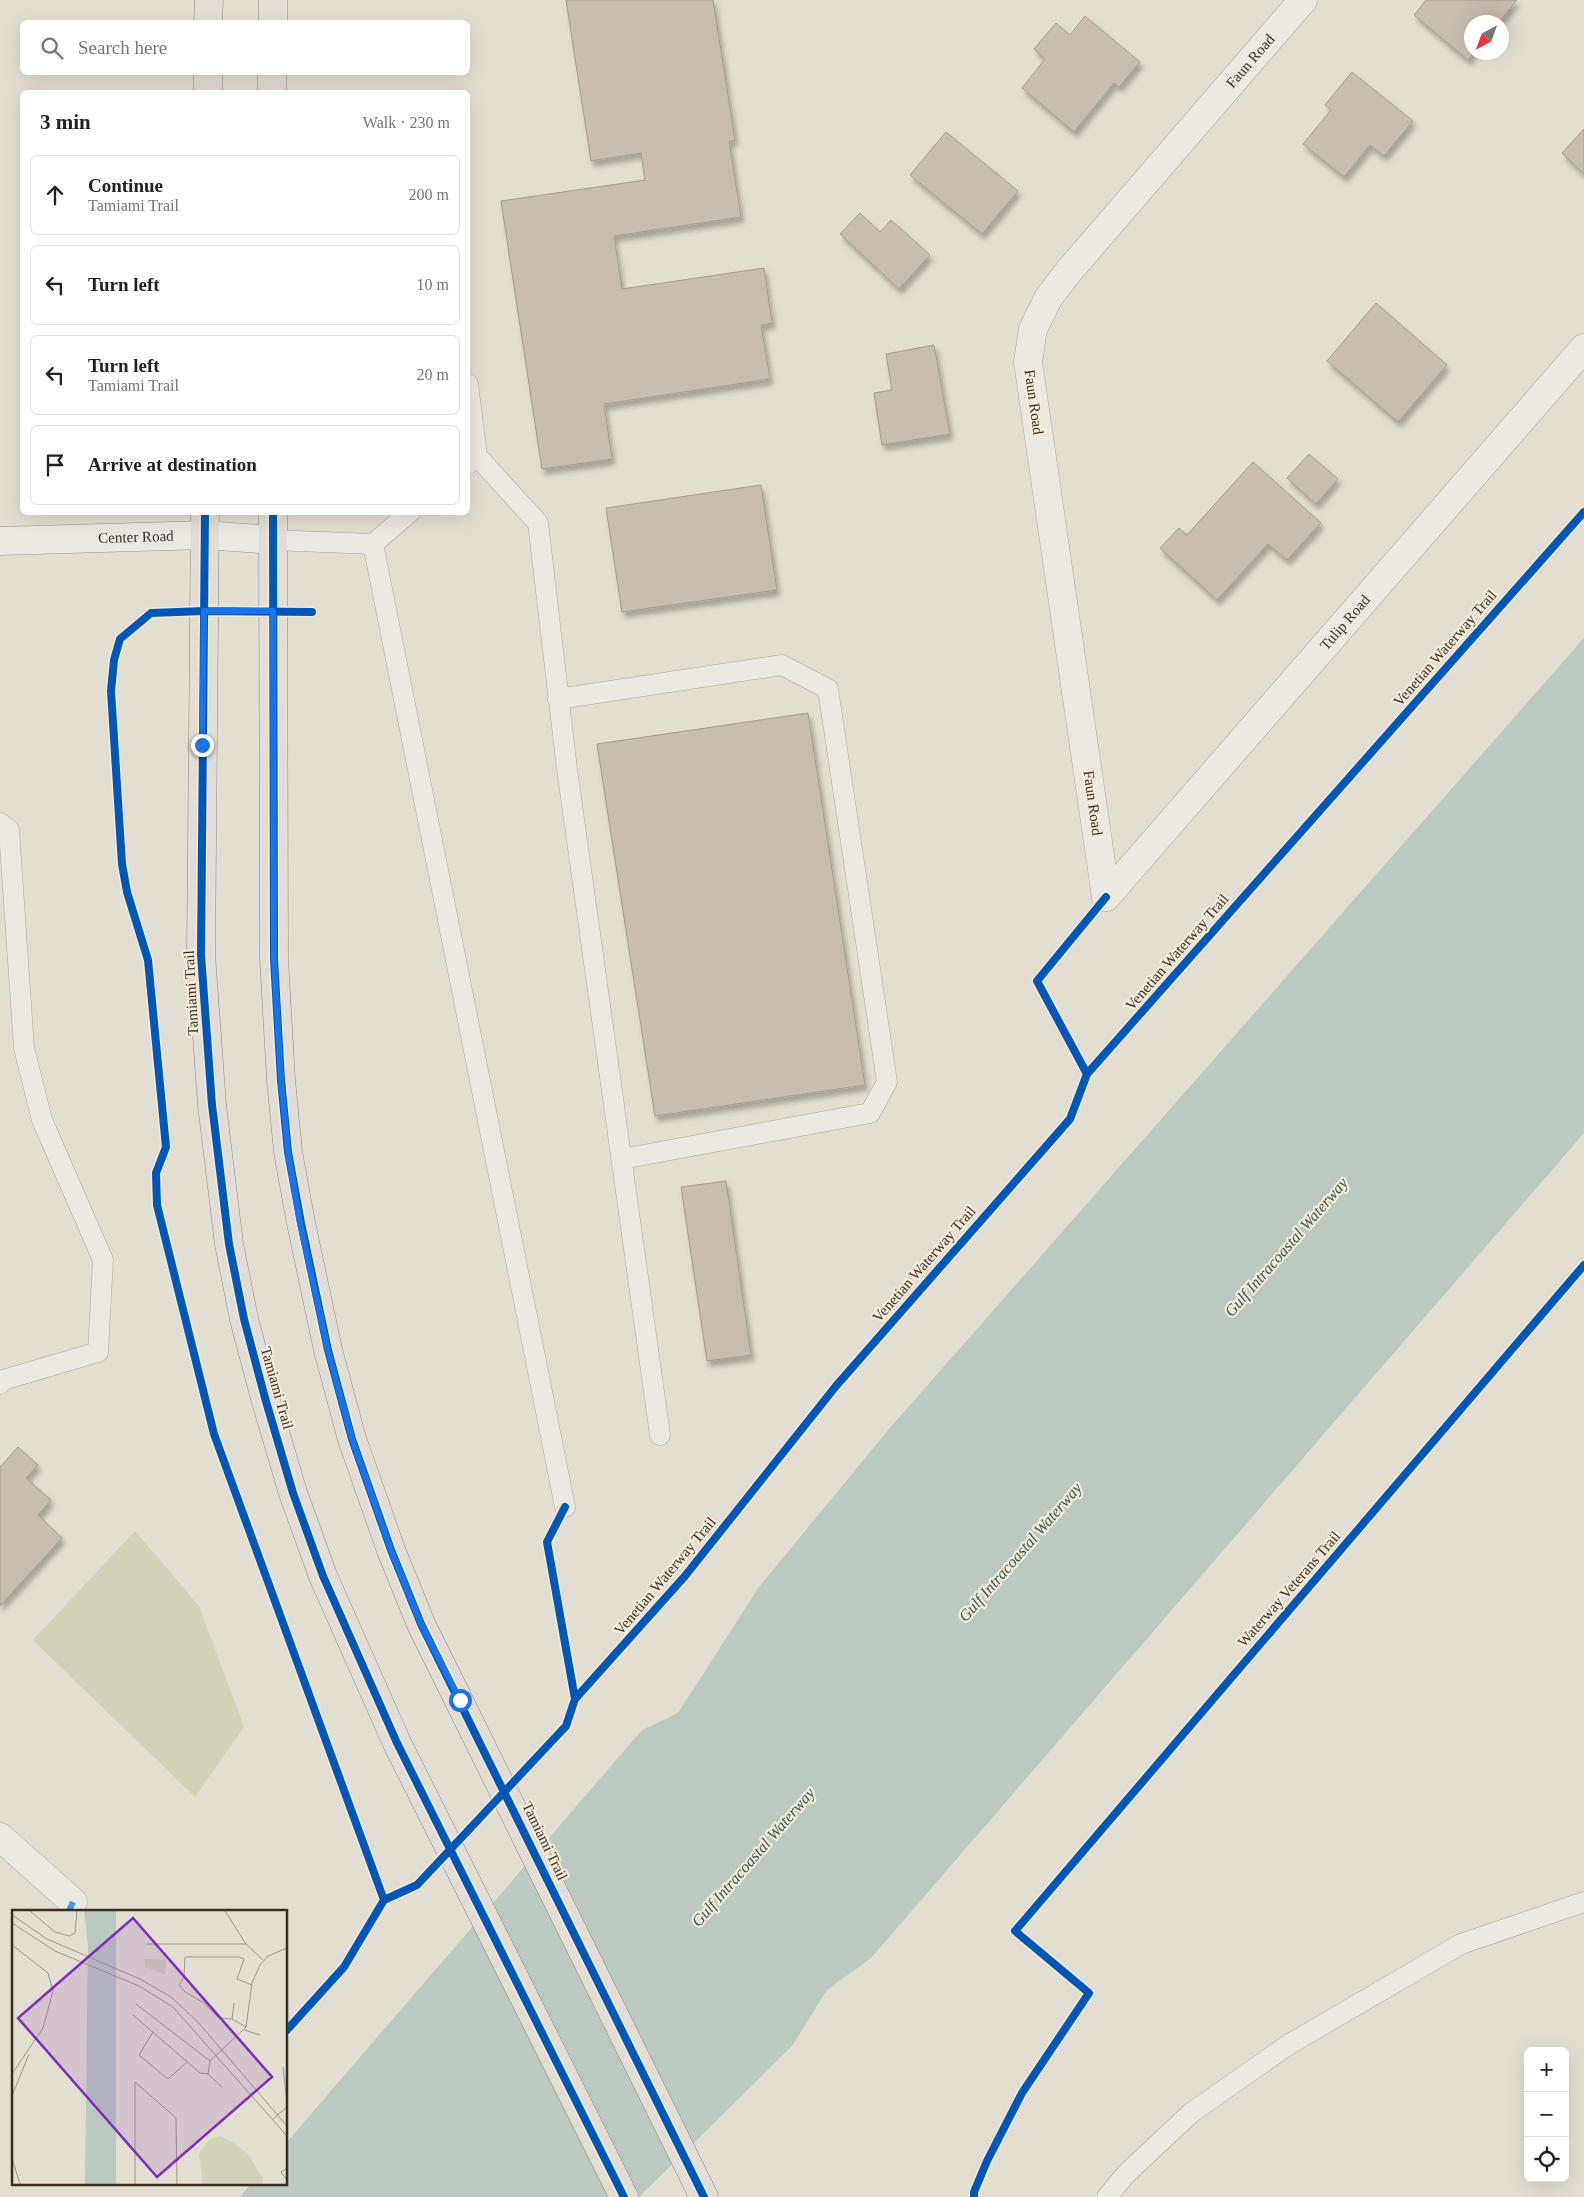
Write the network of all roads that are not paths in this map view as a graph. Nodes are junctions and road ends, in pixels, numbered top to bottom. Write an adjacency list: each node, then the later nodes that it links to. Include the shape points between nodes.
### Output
1 (209, 0): 4 (main road)
2 (273, 0): 5 (main road)
3 (1303, 0): 21 (street, Faun Road, via 1069,272 1049,297 1033,329 1028,362)
4 (208, 20)
5 (273, 20)
6 (208, 75): 8 (main road)
7 (272, 75): 9 (main road)
8 (208, 90)
9 (272, 90)
10 (1584, 348): 21 (street, Tulip Road)
11 (470, 422): 12 (lane)
12 (472, 460): 19 (lane, via 538,523)
13 (273, 515): 16 (main road, Tamiami Trail)
14 (407, 515): 18 (lane)
15 (205, 524): 16 (street, Center Road); 17 (street, Center Road); 29 (main road, Tamiami Trail, via 201,955 212,1105 229,1244 244,1319 293,1493 323,1576 397,1744)
16 (273, 540): 18 (lane); 30 (main road, Tamiami Trail, via 274,959 281,1080 288,1152 300,1223 328,1350 352,1439 421,1624)
17 (0, 541)
18 (373, 544): 25 (lane)
19 (558, 698): 22 (lane); 22 (lane, via 782,665 828,689 888,1082 870,1113)
20 (0, 822): 23 (lane, via 9,830 24,1048 42,1120 104,1260 98,1352 3,1380)
21 (1106, 897)
22 (622, 1159): 24 (lane)
23 (0, 1384)
24 (660, 1435)
25 (565, 1507)
26 (0, 1837): 27 (street)
27 (73, 1902)
28 (1584, 1902): 31 (lane, via 1461,1944 1288,2045 1191,2113 1126,2174)
29 (624, 2197)
30 (704, 2197)
31 (1107, 2197)

